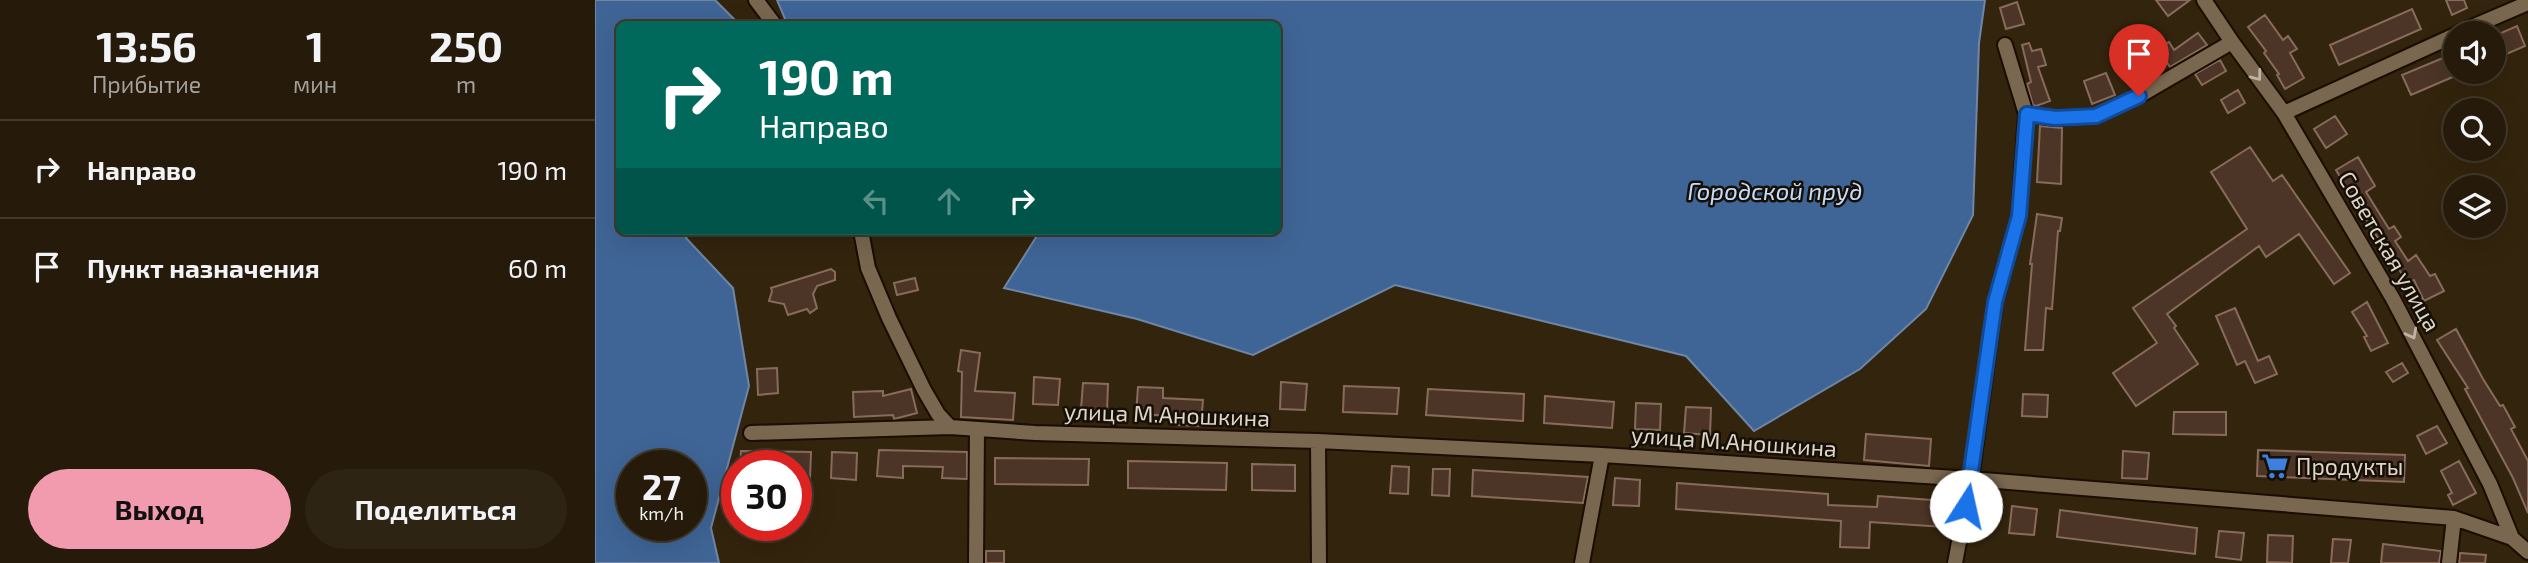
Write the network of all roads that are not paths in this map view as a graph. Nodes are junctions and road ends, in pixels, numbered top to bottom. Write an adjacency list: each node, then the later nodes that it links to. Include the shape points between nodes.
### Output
1 (756, 0): 4 (street)
2 (2204, 0): 7 (street, Советская улица)
3 (2528, 3): 5 (street)
4 (772, 21)
5 (2487, 21)
6 (2443, 40): 9 (street)
7 (2232, 42): 9 (street, Советская улица, one-way to 9); 10 (street, via 2096,116)
8 (2005, 45): 10 (street)
9 (2284, 113): 19 (street, Советская улица, one-way to 19, via 2393,299 2490,484)
10 (2027, 114): 17 (street, via 2019,216 1995,302)
11 (862, 235): 12 (street, via 868,268 889,318 924,390)
12 (950, 427): 13 (street, улица М.Аношкина); 14 (street, улица М.Аношкина)
13 (977, 429): 15 (street, улица М.Аношкина); 21 (street)
14 (751, 433)
15 (1318, 441): 16 (street, улица М.Аношкина); 22 (street)
16 (1602, 455): 17 (street, улица М.Аношкина); 23 (street)
17 (1971, 479): 18 (street, улица М.Аношкина); 24 (street)
18 (2454, 518): 19 (street, улица М.Аношкина); 25 (street)
19 (2512, 538): 20 (street)
20 (2528, 552)
21 (977, 563)
22 (1319, 563)
23 (1582, 563)
24 (1955, 563)
25 (2449, 563)

